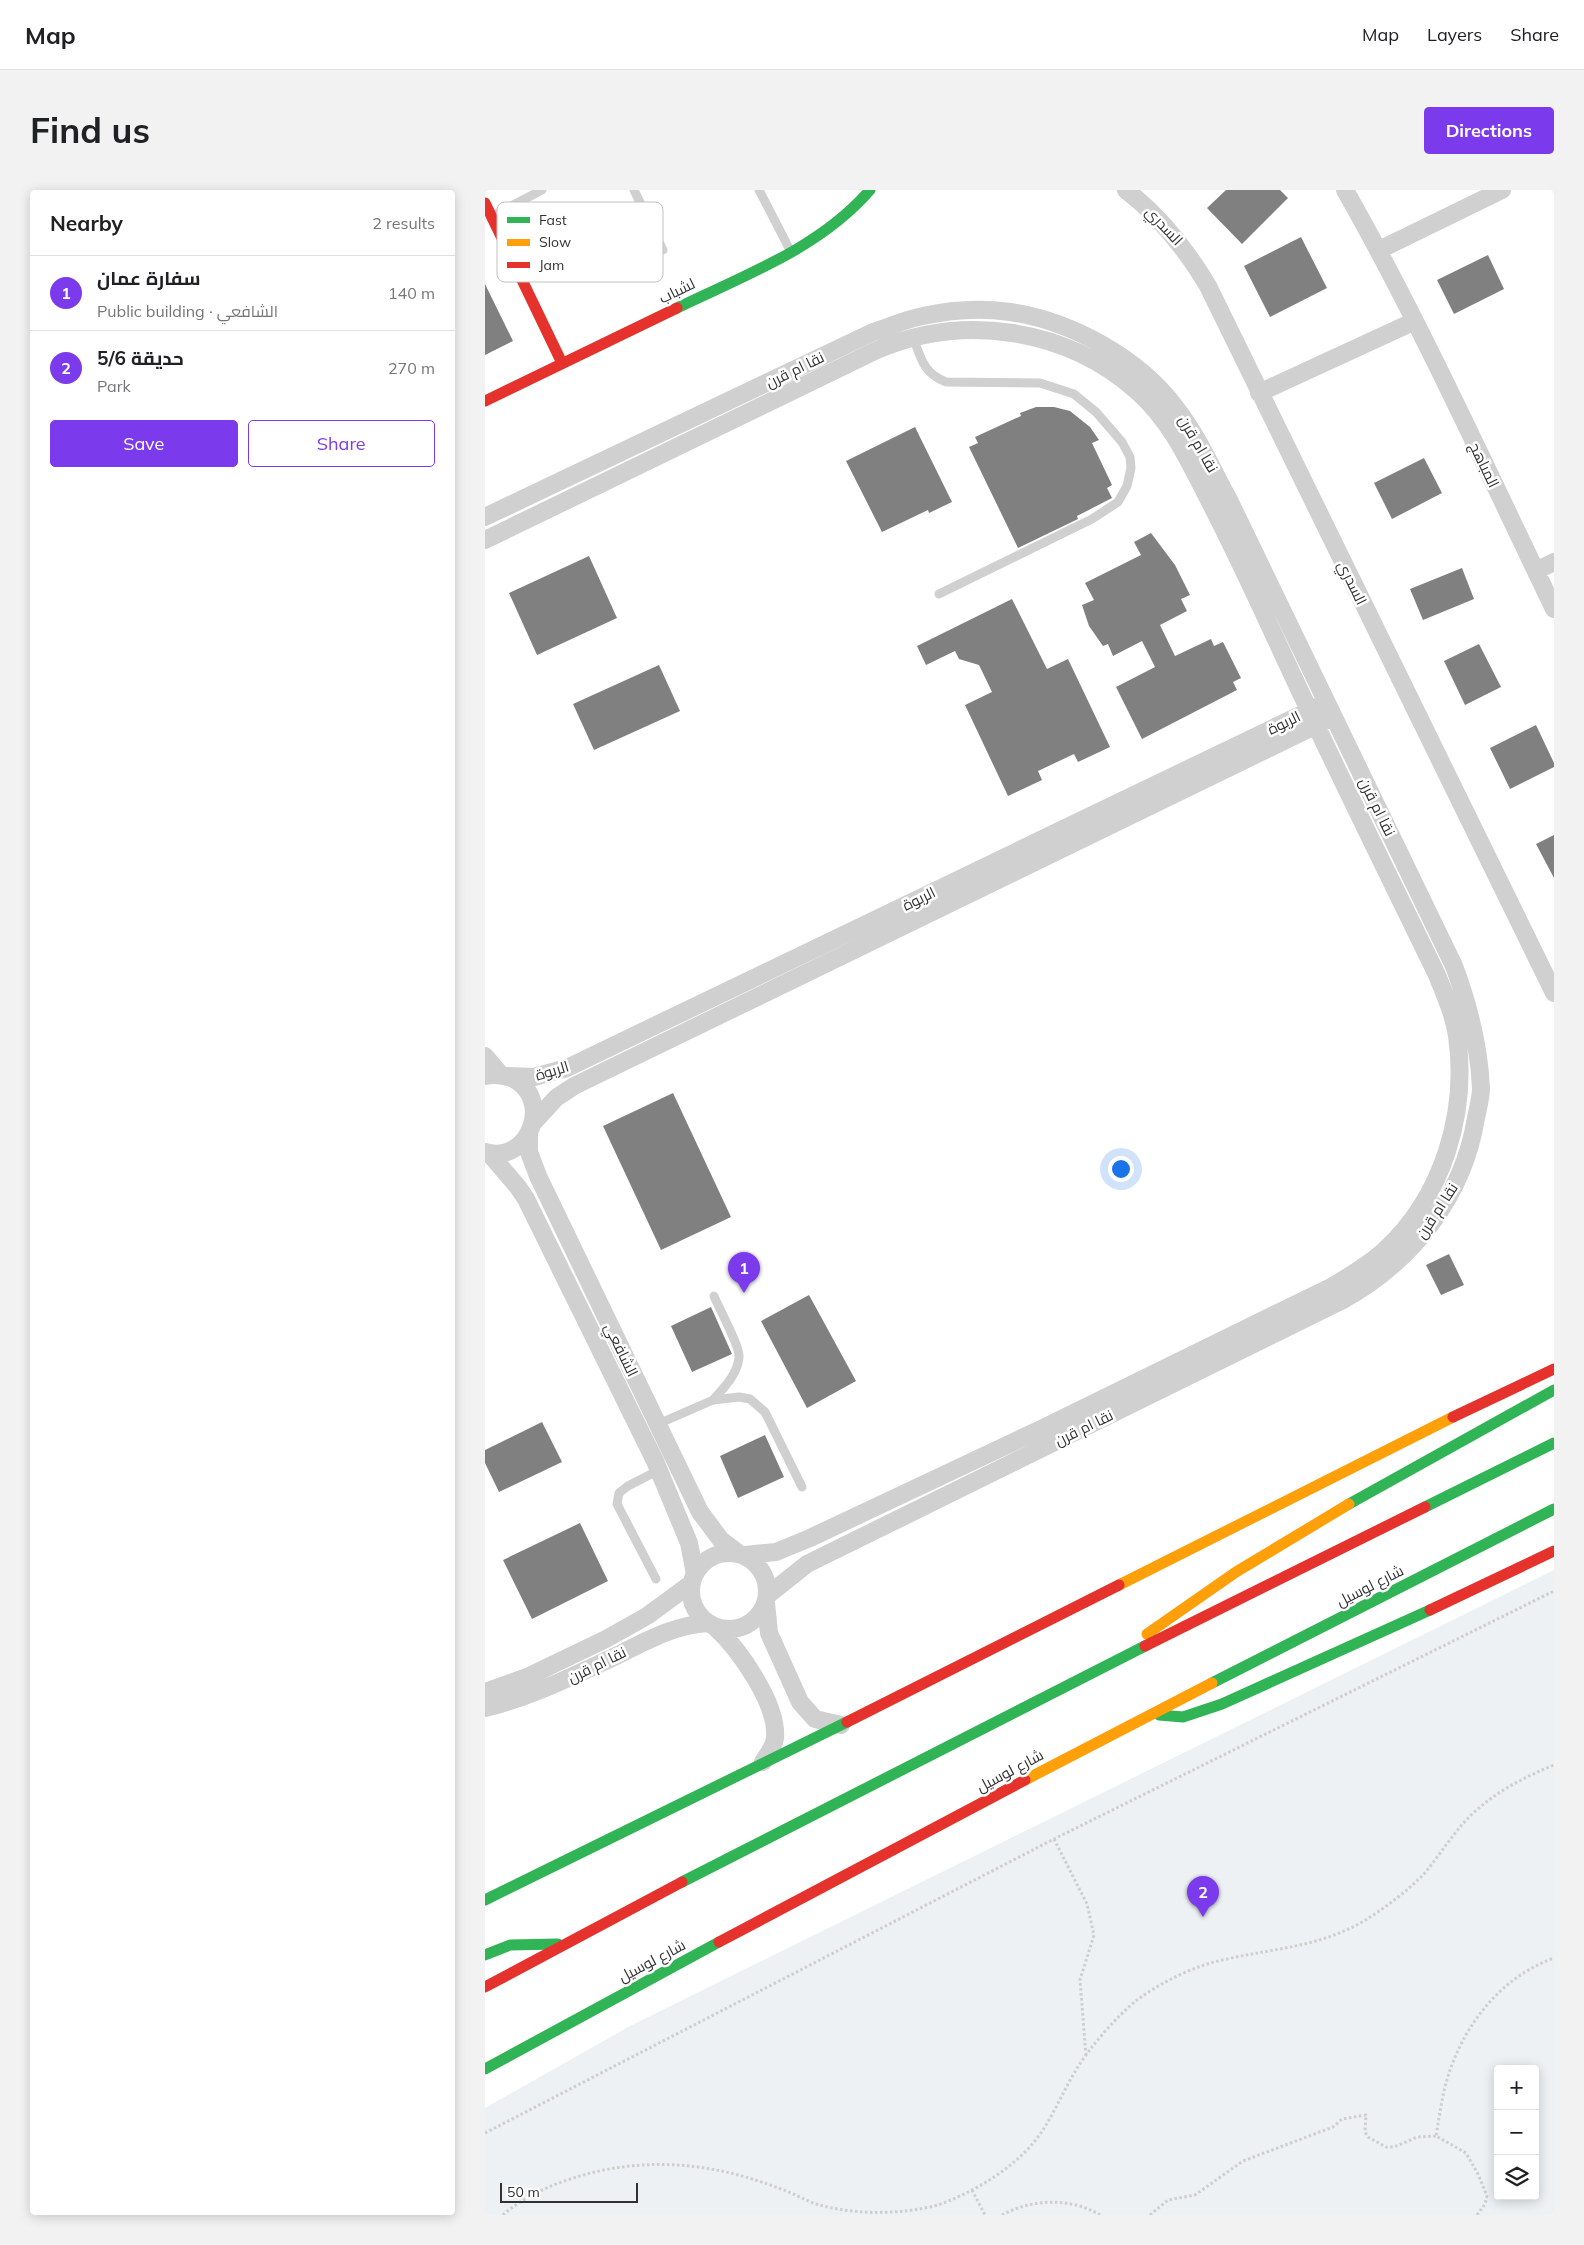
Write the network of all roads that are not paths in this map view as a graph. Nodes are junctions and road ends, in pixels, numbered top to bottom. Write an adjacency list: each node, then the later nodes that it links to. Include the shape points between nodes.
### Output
1 (541, 190): 8 (lane)
2 (634, 190): 9 (lane)
3 (759, 190): 15 (lane)
4 (870, 190): 15 (main road, لشباب, via 842,218)
5 (1126, 190): 20 (street, السدري, via 1164,223 1187,252 1208,286)
6 (1345, 190): 14 (street, المباهج)
7 (1502, 190): 14 (street)
8 (518, 202)
9 (640, 202)
10 (485, 203): 12 (main road)
11 (497, 213): 12 (lane)
12 (491, 216): 13 (main road)
13 (497, 228)
14 (1379, 250): 17 (street, المباهج)
15 (791, 252): 19 (main road, لشباب)
16 (523, 282): 19 (main road)
17 (1415, 320): 20 (street); 25 (street, المباهج)
18 (913, 336): 23 (street, نقا ام قرن, via 877,350); 26 (lane, via 924,366 933,377 946,382 1039,383 1074,394 1097,412 1131,457 1127,486 1117,502 1092,519); 29 (street, نقا ام قرن, via 967,329 1046,339 1096,362 1136,390 1157,410 1175,434 1251,583)
19 (562, 363): 21 (main road, لشباب)
20 (1259, 393): 30 (street, السدري)
21 (485, 401)
22 (485, 518): 28 (street, نقا ام قرن, via 873,332 941,313 988,311 1021,314 1066,329 1109,349 1141,372 1176,407 1195,435 1229,500)
23 (485, 540)
24 (1554, 562): 25 (street)
25 (1536, 571): 27 (street, المباهج)
26 (939, 594)
27 (1554, 609)
28 (1329, 710): 29 (street, الربوة); 48 (street, نقا ام قرن, via 1454,966 1473,1021 1481,1090 1474,1132 1460,1174 1438,1214 1403,1258 1365,1288 807,1564)
29 (1313, 718): 32 (street, الربوة, via 567,1068 534,1077); 33 (street, الربوة, via 574,1086 556,1098); 45 (street, نقا ام قرن, via 1437,975 1457,1034 1460,1077 1454,1128 1443,1164 1416,1214 1385,1250 1331,1287 810,1538 776,1552)
30 (1554, 993)
31 (485, 1056): 32 (street)
32 (498, 1076): 33 (street, الشافعي, via 517,1081 526,1089 535,1111)
33 (532, 1128): 34 (street, الربوة, via 522,1144 512,1150); 39 (street, الشافعي, via 529,1152 538,1176)
34 (487, 1152): 41 (street, الشافعي, via 525,1199)
35 (714, 1296): 38 (lane, via 737,1348 739,1360 727,1384)
36 (1554, 1369): 54 (main road)
37 (1554, 1390): 50 (main road, via 1391,1479 1249,1562 1184,1605 1145,1636)
38 (713, 1400): 39 (lane); 42 (lane, via 739,1397 756,1403 765,1412)
39 (657, 1424): 45 (street, الشافعي, via 700,1512 721,1540)
40 (1554, 1443): 50 (main road)
41 (659, 1470): 46 (street, الشافعي, via 689,1543); 47 (lane, via 627,1486 619,1493 617,1504)
42 (802, 1487)
43 (1554, 1509): 53 (main road, شارع لوسيل)
44 (1554, 1552): 53 (main road, via 1397,1627 1222,1704 1183,1717)
45 (741, 1554): 46 (street, via 727,1552 708,1559); 48 (street, via 763,1571)
46 (693, 1578): 49 (street, via 691,1594 694,1606 699,1615); 51 (street, نقا ام قرن, via 647,1616 606,1639 527,1677)
47 (655, 1579)
48 (767, 1599): 49 (street, via 762,1613 746,1626 731,1630); 54 (street, via 769,1633 800,1702 815,1719)
49 (712, 1625): 52 (street, نقا ام قرن, via 678,1627 555,1685); 55 (street, via 734,1645 748,1665 773,1717 775,1737)
50 (1122, 1660): 57 (main road, via 1016,1710)
51 (485, 1692)
52 (485, 1708)
53 (1150, 1714): 60 (main road, شارع لوسيل)
54 (841, 1725): 55 (main road)
55 (763, 1762): 56 (main road)
56 (485, 1900)
57 (564, 1944): 58 (main road, via 510,1946); 59 (main road)
58 (485, 1955)
59 (485, 1987)
60 (485, 2069)

